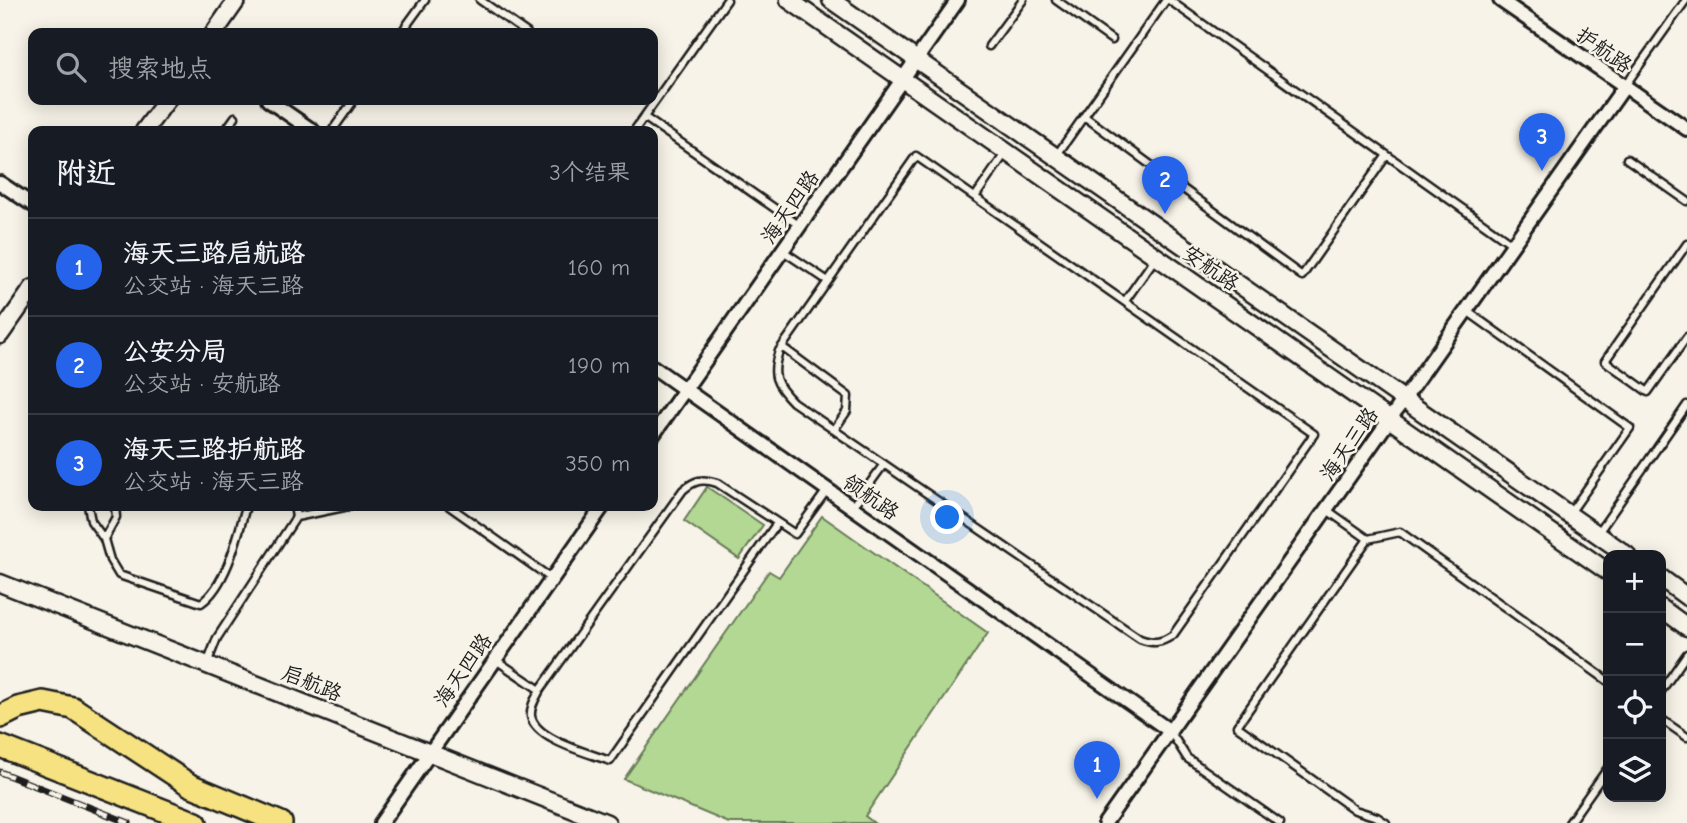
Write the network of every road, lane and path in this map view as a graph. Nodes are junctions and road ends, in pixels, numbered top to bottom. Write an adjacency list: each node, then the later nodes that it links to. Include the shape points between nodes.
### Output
1 (237, 0): 13 (street)
2 (425, 0): 14 (lane)
3 (480, 0): 15 (lane)
4 (727, 0): 21 (lane)
5 (789, 0): 19 (street, 安航路)
6 (831, 0): 18 (street, 安航路)
7 (958, 0): 18 (street, 海天四路)
8 (1023, 0): 17 (lane)
9 (1056, 0): 16 (lane)
10 (1168, 0): 26 (lane); 38 (lane)
11 (1500, 0): 20 (street, 护航路)
12 (1686, 0): 20 (lane)
13 (217, 28)
14 (405, 28)
15 (520, 28)
16 (1112, 40)
17 (989, 46)
18 (916, 60): 19 (street, 海天四路); 39 (street, 安航路)
19 (903, 78): 37 (street, 安航路); 45 (street, 海天四路)
20 (1624, 87): 36 (street, 护航路); 46 (street, 海天三路)
21 (658, 97)
22 (163, 105): 29 (street)
23 (275, 105): 31 (street)
24 (350, 105): 32 (lane)
25 (653, 105): 28 (lane)
26 (1084, 116): 38 (lane, via 1302,276); 39 (lane)
27 (235, 117): 30 (lane)
28 (644, 117): 33 (lane); 34 (lane)
29 (148, 126)
30 (229, 126)
31 (306, 126)
32 (336, 126)
33 (638, 126)
34 (657, 126)
35 (658, 127): 45 (lane)
36 (1687, 129)
37 (1007, 150): 42 (lane); 49 (street, 安航路)
38 (1387, 155): 46 (lane)
39 (1056, 157): 59 (street, 安航路)
40 (1627, 159): 43 (lane)
41 (0, 183): 44 (street)
42 (975, 197): 50 (lane, via 916,156); 52 (lane)
43 (1687, 201)
44 (28, 202)
45 (800, 226): 48 (street, 海天四路)
46 (1513, 244): 53 (street, 海天三路)
47 (1687, 244): 55 (lane, via 1605,360 1648,392)
48 (783, 251): 50 (lane); 58 (street, 海天四路)
49 (1157, 256): 52 (lane); 61 (street, 安航路)
50 (828, 281): 56 (lane)
51 (28, 295): 54 (street)
52 (1125, 301): 64 (lane, via 1314,434 1173,635 1163,642 1140,639)
53 (1466, 310): 59 (street, 海天三路); 75 (lane, via 1630,428)
54 (0, 335)
55 (1687, 337)
56 (782, 347): 63 (lane, via 774,366 782,391); 63 (lane, via 848,396 848,411)
57 (658, 371): 58 (street, 领航路)
58 (685, 390): 62 (street, 海天四路); 65 (street, 领航路)
59 (1404, 400): 61 (street, 海天三路); 75 (street, 安航路)
60 (1687, 405): 78 (lane)
61 (1391, 419): 67 (street, 海天三路); 82 (street, 安航路)
62 (658, 428)
63 (834, 430): 64 (lane)
64 (884, 464): 66 (lane)
65 (827, 490): 66 (street, 领航路); 77 (lane, via 795,534)
66 (852, 508): 97 (street, 领航路)
67 (1327, 510): 80 (lane); 97 (street, 海天三路)
68 (89, 511): 79 (lane)
69 (115, 511): 79 (lane)
70 (245, 511): 79 (lane, via 219,581 201,603 119,575)
71 (295, 511): 76 (lane)
72 (325, 511): 76 (lane)
73 (456, 511): 83 (lane)
74 (600, 511): 83 (street, 海天四路)
75 (1569, 515): 78 (street, 安航路)
76 (296, 517): 91 (lane, via 217,638)
77 (777, 523): 94 (lane, via 718,484 694,481 683,490); 94 (lane, via 610,761 540,732 531,715)
78 (1597, 534): 81 (street, 安航路)
79 (104, 539)
80 (1368, 539): 92 (lane, via 1400,532); 108 (lane, via 1237,726 1354,810)
81 (1621, 550)
82 (1603, 568)
83 (552, 579): 90 (street, 海天四路)
84 (1666, 582): 86 (street)
85 (0, 583): 91 (street, 启航路)
86 (1687, 597)
87 (1666, 612): 88 (street)
88 (1687, 627)
89 (1687, 654): 93 (lane)
90 (495, 659): 94 (lane); 100 (street, 海天四路)
91 (207, 664): 100 (street, 启航路)
92 (1603, 677)
93 (1666, 684)
94 (540, 690)
95 (0, 717): 103 (highway, via 43,702 73,708 190,785)
96 (1666, 722): 98 (lane)
97 (1170, 731): 106 (street, 海天三路); 107 (lane, via 1188,758)
98 (1687, 737)
99 (0, 746): 102 (highway)
100 (428, 753): 104 (street, 海天四路); 105 (street, 启航路)
101 (1603, 775): 109 (lane)
102 (196, 823)
103 (281, 823)
104 (381, 823)
105 (607, 823)
106 (1105, 823)
107 (1280, 823)
108 (1387, 823)
109 (1569, 823)

